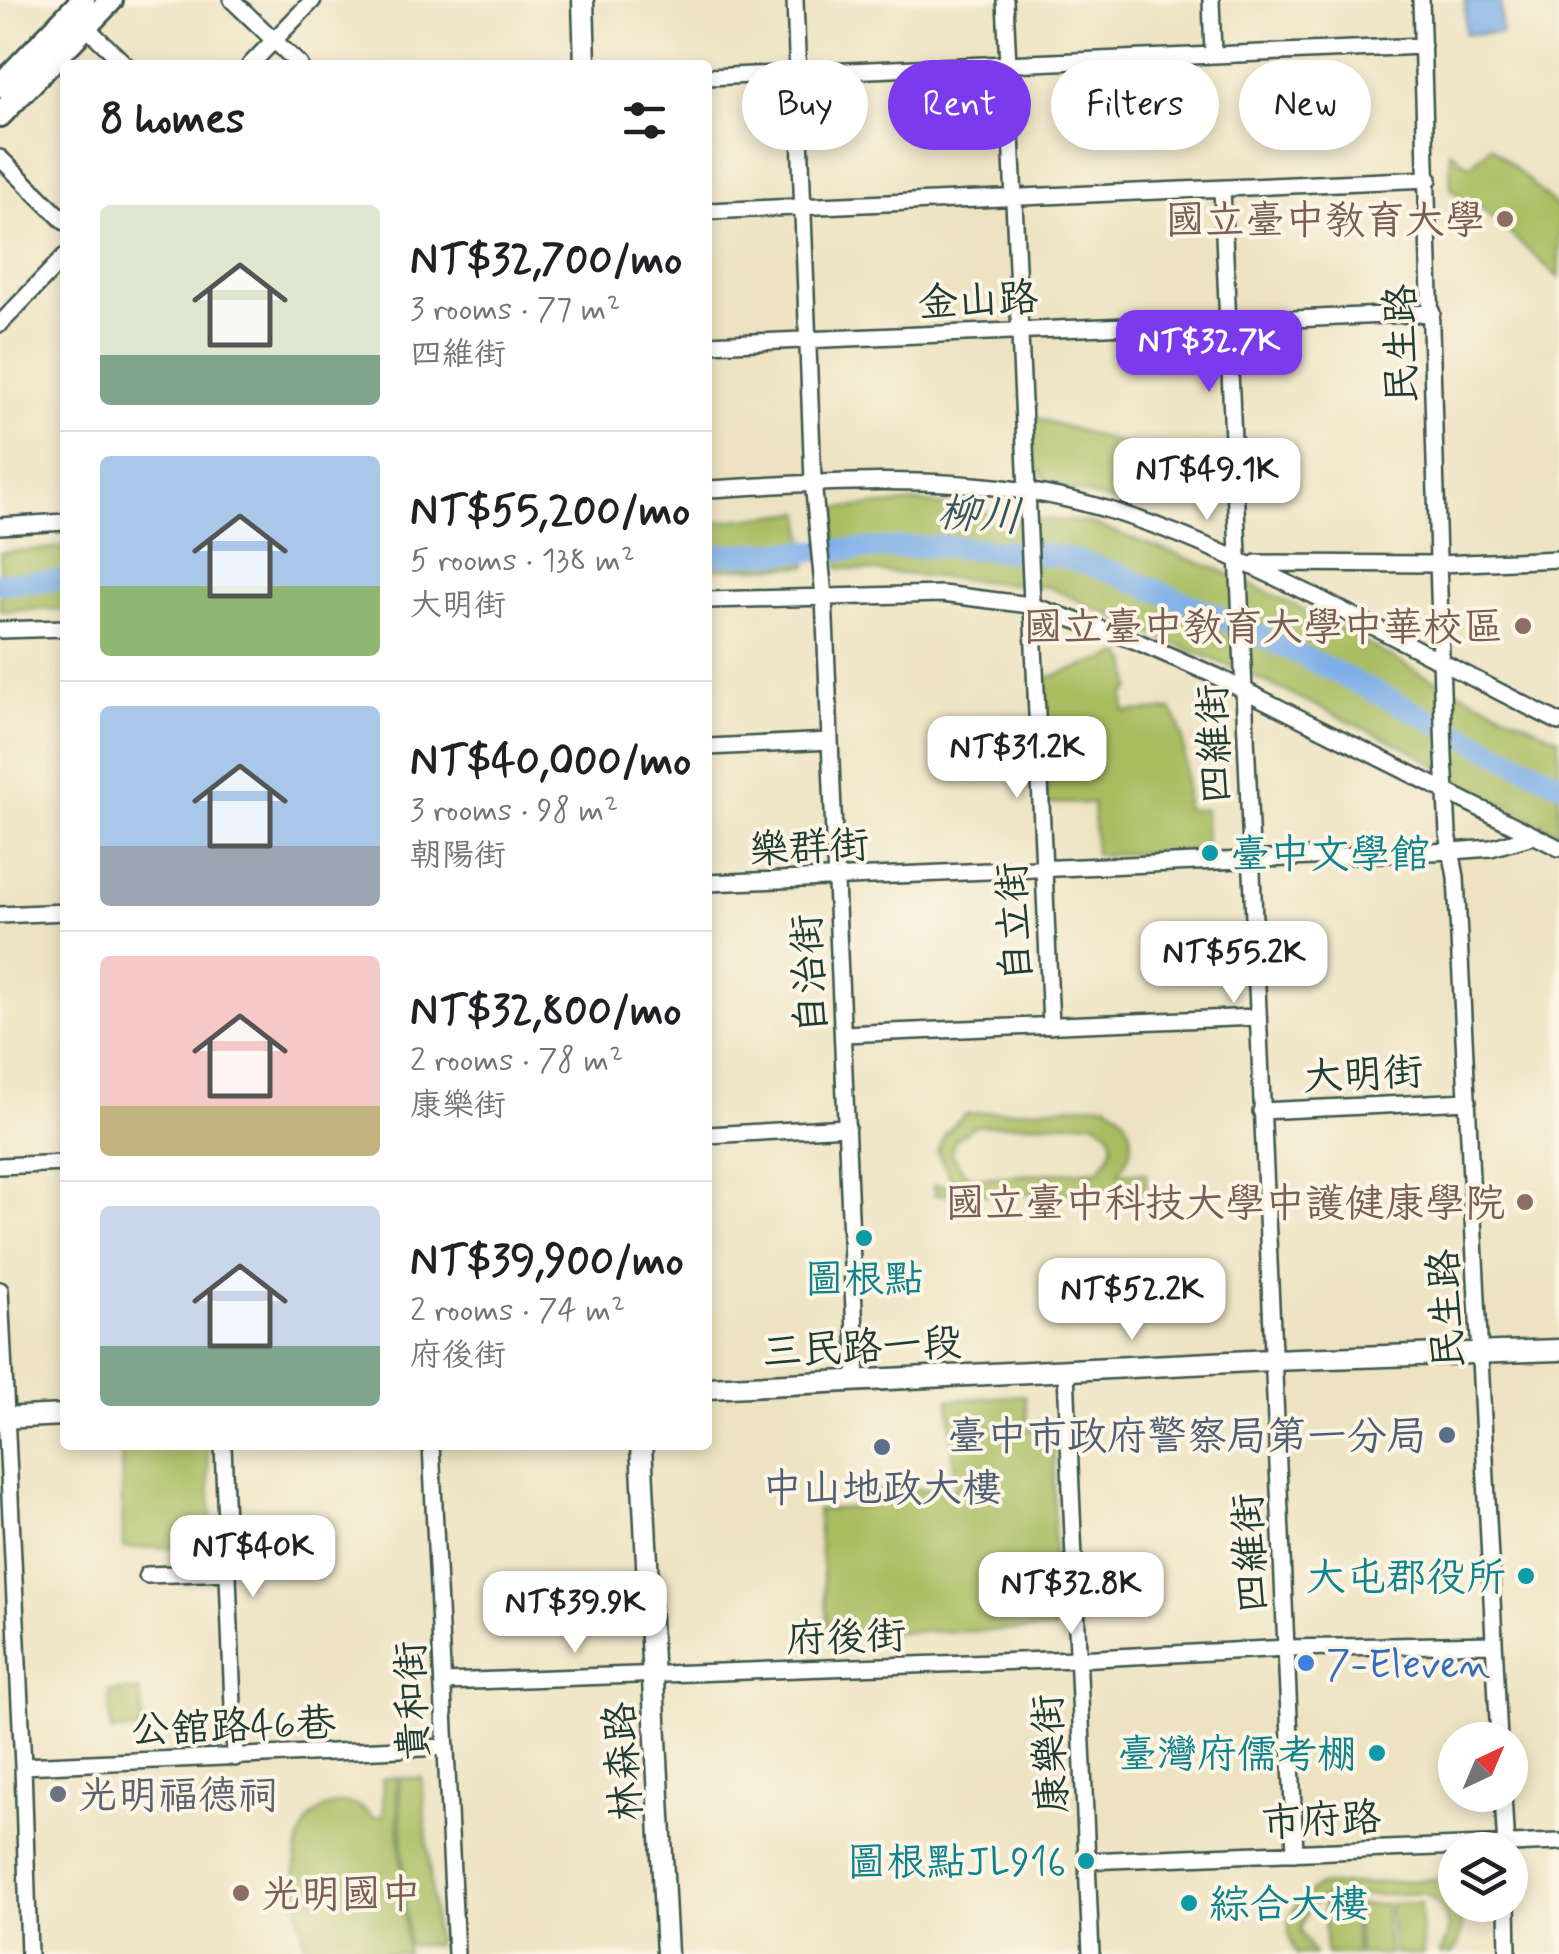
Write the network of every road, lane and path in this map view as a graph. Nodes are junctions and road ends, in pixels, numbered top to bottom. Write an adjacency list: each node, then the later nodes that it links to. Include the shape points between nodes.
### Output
1 (82, 0): 23 (main road)
2 (111, 0): 10 (main road)
3 (232, 0): 11 (street)
4 (313, 0): 11 (street)
5 (582, 0): 17 (main road)
6 (795, 0): 18 (street)
7 (1005, 0): 19 (street)
8 (1211, 0): 13 (street)
9 (1421, 0): 12 (street, 民生路)
10 (86, 26): 14 (street); 24 (main road)
11 (274, 40): 15 (street); 16 (street)
12 (1423, 46): 13 (street); 28 (street, 民生路)
13 (1213, 54): 20 (street)
14 (121, 60)
15 (255, 60)
16 (295, 60)
17 (586, 60)
18 (797, 60)
19 (1008, 60)
20 (1031, 63)
21 (742, 76): 22 (street)
22 (712, 78)
23 (0, 86)
24 (0, 114)
25 (800, 150): 31 (street)
26 (1012, 150): 30 (street)
27 (0, 158): 33 (street)
28 (1429, 179): 29 (street); 35 (street, 民生路)
29 (1222, 189): 30 (street); 36 (street)
30 (1014, 197): 31 (street); 38 (street)
31 (803, 206): 32 (street); 39 (street)
32 (712, 211)
33 (60, 217)
34 (60, 261): 37 (street)
35 (1432, 312): 36 (street, 金山路); 48 (street, 民生路)
36 (1228, 321): 38 (street, 金山路); 46 (street)
37 (0, 324)
38 (1019, 330): 39 (street, 金山路); 43 (street)
39 (809, 339): 40 (street, 金山路); 41 (street)
40 (712, 344)
41 (813, 481): 42 (street); 43 (street, via 922,480); 49 (street, 自治街)
42 (712, 489)
43 (1026, 491): 46 (street, via 1136,518); 51 (street, 自立街)
44 (60, 522): 45 (street)
45 (0, 526)
46 (1238, 559): 48 (street); 54 (street); 55 (street, 四維街)
47 (1559, 560): 48 (street)
48 (1440, 564): 54 (street, 民生路)
49 (824, 596): 50 (street); 51 (street, via 942,594); 57 (street, 自治街)
50 (712, 600)
51 (1030, 605): 55 (street, via 1136,641); 64 (street, 自立街)
52 (60, 628): 53 (street)
53 (0, 630)
54 (1441, 661): 56 (street); 59 (street, 民生路)
55 (1242, 689): 59 (street); 63 (street, 四維街)
56 (1559, 722)
57 (830, 741): 58 (street); 65 (street, 自治街)
58 (712, 747)
59 (1446, 790): 60 (street); 62 (street, 民生路)
60 (1533, 836): 61 (street); 62 (street, 樂群街)
61 (1559, 848)
62 (1454, 851): 63 (street, 樂群街); 72 (street, 民生路)
63 (1250, 858): 64 (street, 樂群街); 69 (street, 四維街)
64 (1043, 868): 65 (street, 樂群街); 70 (street, 自立街)
65 (836, 877): 66 (street, 樂群街); 71 (street, 自治街)
66 (712, 883)
67 (60, 912): 68 (street)
68 (0, 914)
69 (1257, 1017): 70 (street, 大明街); 73 (street, 四維街)
70 (1051, 1026): 71 (street, 大明街)
71 (843, 1034): 74 (street, 自治街)
72 (1468, 1101): 73 (street, 大明街); 80 (street, 民生路)
73 (1261, 1111): 81 (street, 四維街)
74 (847, 1127): 75 (street); 83 (street, 自治街)
75 (712, 1135)
76 (60, 1162): 77 (street)
77 (0, 1166)
78 (0, 1290): 86 (street)
79 (1559, 1350): 80 (main road, 三民路一段)
80 (1479, 1354): 81 (main road, 三民路一段); 93 (street, 民生路)
81 (1271, 1360): 82 (main road, 三民路一段); 94 (street, 四維街)
82 (1066, 1372): 83 (main road, 三民路一段); 95 (street, 康樂街)
83 (858, 1381): 84 (main road, 三民路一段)
84 (712, 1388)
85 (60, 1415): 86 (main road)
86 (3, 1418): 92 (street)
87 (223, 1450): 90 (street)
88 (431, 1450): 97 (street, 貴和街)
89 (641, 1450): 96 (main road, 林森路)
90 (229, 1572): 91 (street); 100 (street)
91 (147, 1575)
92 (7, 1580): 101 (street)
93 (1492, 1644): 94 (street, 府後街); 98 (street, 民生路)
94 (1286, 1648): 95 (street, 府後街); 105 (street, 四維街)
95 (1076, 1660): 96 (street, 府後街); 106 (street, 康樂街)
96 (652, 1676): 97 (street, 府後街); 110 (main road, 林森路)
97 (443, 1682): 99 (street, 貴和街)
98 (1498, 1722)
99 (445, 1747): 100 (street, 公舘路46巷); 109 (street, 貴和街)
100 (236, 1758): 101 (street, 公舘路46巷)
101 (23, 1766): 108 (street)
102 (1559, 1842): 103 (street, 市府路)
103 (1528, 1845)
104 (1438, 1849): 105 (street, 市府路)
105 (1294, 1853): 106 (street, 市府路)
106 (1087, 1861): 111 (street, 康樂街)
107 (1508, 1922): 112 (street)
108 (29, 1954)
109 (456, 1954)
110 (666, 1954)
111 (1091, 1954)
112 (1508, 1954)

